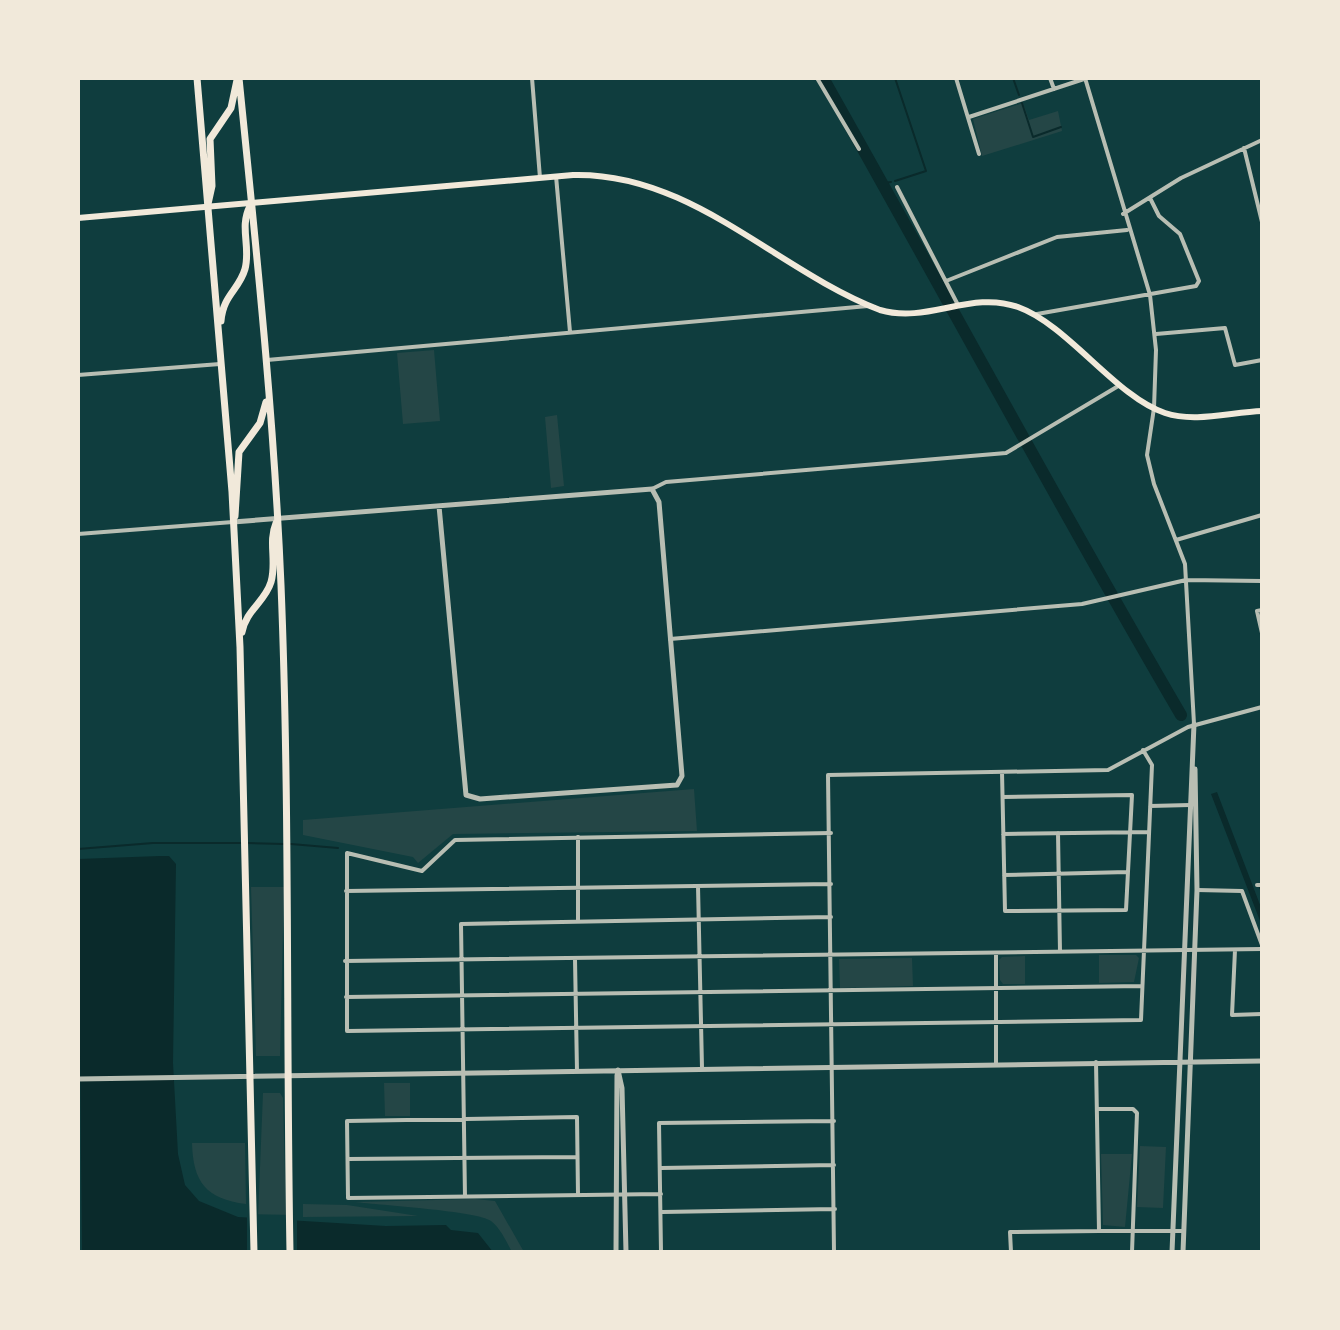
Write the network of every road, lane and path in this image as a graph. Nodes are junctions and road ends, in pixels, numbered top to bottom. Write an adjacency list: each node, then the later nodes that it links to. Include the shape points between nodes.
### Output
1 (197, 78): 19 (highway)
2 (238, 78): 18 (highway); 19 (highway, via 231,108 210,139 212,186)
3 (532, 78): 15 (street)
4 (817, 78): 12 (street)
5 (956, 78): 9 (street)
6 (1050, 78): 8 (street)
7 (1085, 78): 8 (street); 20 (street)
8 (1054, 89): 9 (street)
9 (969, 117): 13 (street)
10 (1262, 140): 11 (street)
11 (1244, 148): 17 (street); 22 (street)
12 (859, 149)
13 (979, 154)
14 (556, 176): 15 (main road); 26 (main road, via 620,177 659,188); 29 (street)
15 (540, 178): 18 (main road)
16 (897, 187): 24 (street)
17 (1150, 198): 20 (street); 25 (street, via 1159,216 1180,234 1199,281)
18 (251, 203): 19 (main road); 31 (highway, via 244,224 245,268 223,303); 33 (highway)
19 (207, 207): 21 (main road); 31 (highway)
20 (1123, 214): 23 (street)
21 (78, 218)
22 (1262, 222)
23 (1128, 230): 24 (street, via 1057,237); 25 (street)
24 (946, 281): 27 (street)
25 (1150, 295): 28 (street); 30 (street)
26 (870, 306): 27 (main road, via 900,314); 29 (street)
27 (956, 306): 28 (main road, via 990,301)
28 (1035, 315): 36 (main road)
29 (570, 332): 33 (street)
30 (1156, 334): 32 (street, via 1225,328 1235,365); 38 (street)
31 (219, 339): 34 (highway)
32 (1262, 360)
33 (265, 361): 37 (highway)
34 (220, 364): 35 (street); 44 (highway)
35 (78, 375)
36 (1122, 384): 38 (main road); 40 (street, via 994,455 666,482)
37 (267, 390): 43 (highway); 44 (highway, via 260,423 239,452 239,500)
38 (1154, 408): 39 (main road, via 1193,417); 46 (street, via 1149,466)
39 (1262, 411)
40 (652, 489): 41 (street); 51 (street, via 659,502)
41 (439, 506): 43 (street); 51 (street, via 469,797 677,785 682,776)
42 (1262, 515): 46 (street)
43 (278, 519): 44 (street); 52 (highway, via 271,539 271,583 248,612); 113 (highway, via 288,844)
44 (233, 522): 45 (street); 52 (highway)
45 (78, 534)
46 (1176, 540): 47 (street)
47 (1186, 580): 48 (street); 51 (street, via 1082,604); 54 (street)
48 (1262, 581)
49 (1262, 610): 50 (street, via 1257,618)
50 (1262, 633)
51 (670, 639)
52 (240, 647): 114 (highway)
53 (1262, 707): 54 (street)
54 (1194, 724): 55 (street); 58 (street); 72 (street)
55 (1143, 750): 56 (street, via 1108,770); 59 (street, via 1152,765)
56 (1002, 772): 57 (street); 62 (street, via 828,775)
57 (1003, 797): 60 (street, via 1132,795); 64 (street)
58 (1190, 805): 59 (street); 80 (street)
59 (1150, 806): 61 (street)
60 (1130, 831): 61 (street); 63 (street); 66 (street)
61 (1149, 832): 79 (street)
62 (831, 833): 65 (street); 69 (street)
63 (1058, 833): 64 (street); 67 (street)
64 (1003, 834): 68 (street)
65 (578, 837): 71 (street); 73 (street, via 455,840 422,871 352,852 345,856)
66 (1128, 872): 67 (street); 74 (street, via 1126,910)
67 (1059, 873): 68 (street); 74 (street)
68 (1004, 875): 74 (street, via 1005,911)
69 (831, 884): 70 (street); 75 (street)
70 (698, 886): 71 (street); 76 (street)
71 (577, 887): 73 (street); 77 (street)
72 (1197, 890): 78 (street, via 1242,891); 81 (street)
73 (345, 891): 88 (street)
74 (1060, 911): 83 (street)
75 (831, 917): 76 (street); 85 (street)
76 (698, 920): 77 (street); 86 (street)
77 (578, 922): 89 (street, via 461,924)
78 (1262, 947): 82 (street)
79 (1144, 950): 80 (street); 83 (street); 90 (street)
80 (1184, 950): 81 (street); 105 (street)
81 (1194, 950): 82 (street); 106 (street)
82 (1235, 950): 97 (street, via 1232,1015)
83 (1060, 952): 84 (street)
84 (996, 953): 85 (street); 91 (street)
85 (831, 955): 86 (street); 92 (street)
86 (699, 957): 87 (street); 93 (street)
87 (575, 959): 89 (street); 94 (street)
88 (345, 961): 89 (street); 96 (street)
89 (462, 961): 95 (street)
90 (1142, 986): 91 (street); 98 (street, via 1141,1020)
91 (996, 988): 92 (street); 98 (street)
92 (832, 991): 93 (street); 99 (street)
93 (700, 992): 94 (street); 100 (street)
94 (576, 994): 95 (street); 101 (street)
95 (462, 996): 96 (street); 102 (street)
96 (346, 997): 102 (street, via 347,1031)
97 (1262, 1014)
98 (995, 1022): 99 (street); 107 (street)
99 (833, 1024): 100 (street); 108 (street)
100 (701, 1026): 101 (street); 109 (street)
101 (575, 1027): 102 (street); 111 (street)
102 (462, 1030): 112 (street)
103 (1262, 1061): 106 (street)
104 (1096, 1062): 105 (street); 107 (street); 116 (street)
105 (1178, 1062): 106 (street); 133 (street)
106 (1189, 1062): 134 (street)
107 (996, 1064): 108 (street)
108 (834, 1067): 109 (street); 118 (street)
109 (702, 1068): 110 (street)
110 (618, 1070): 111 (street); 124 (street); 125 (street)
111 (577, 1071): 112 (street)
112 (463, 1072): 113 (street); 117 (street)
113 (288, 1075): 114 (street); 136 (highway)
114 (252, 1076): 115 (street); 135 (highway)
115 (78, 1079)
116 (1097, 1109): 131 (street, via 1137,1113); 132 (street)
117 (463, 1118): 119 (street, via 577,1117); 120 (street); 121 (street, via 347,1121)
118 (834, 1121): 122 (street); 123 (street, via 659,1123)
119 (577, 1157): 120 (street); 127 (street)
120 (464, 1158): 121 (street); 128 (street)
121 (348, 1159): 128 (street, via 348,1198)
122 (834, 1165): 123 (street); 129 (street)
123 (660, 1168): 126 (street)
124 (616, 1194): 125 (street); 127 (street); 137 (street)
125 (624, 1194): 126 (street); 138 (street)
126 (661, 1194): 130 (street)
127 (578, 1195): 128 (street)
128 (465, 1197)
129 (835, 1209): 130 (street); 140 (street)
130 (661, 1212): 139 (street)
131 (1132, 1230): 132 (street); 133 (street); 142 (street)
132 (1099, 1231): 141 (street, via 1010,1232)
133 (1173, 1231): 134 (street); 143 (street)
134 (1184, 1231): 144 (street)
135 (254, 1252)
136 (290, 1252)
137 (616, 1252)
138 (626, 1252)
139 (661, 1252)
140 (834, 1252)
141 (1011, 1252)
142 (1132, 1252)
143 (1172, 1252)
144 (1183, 1252)

